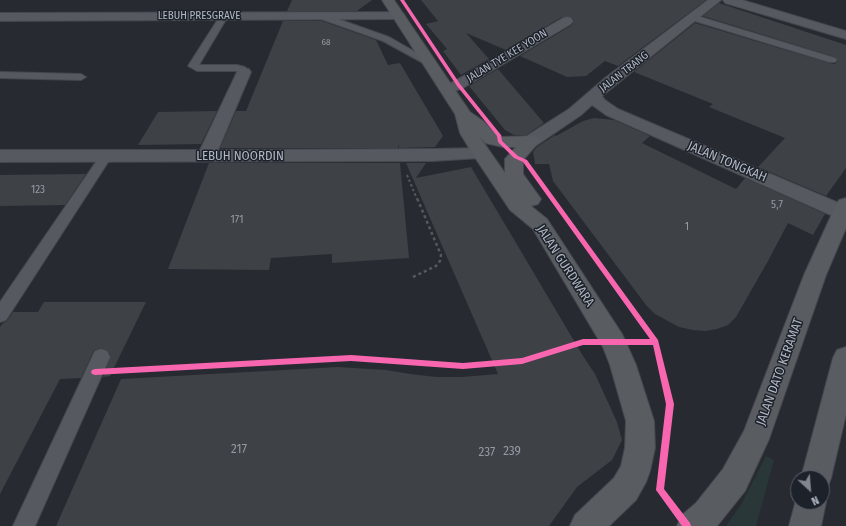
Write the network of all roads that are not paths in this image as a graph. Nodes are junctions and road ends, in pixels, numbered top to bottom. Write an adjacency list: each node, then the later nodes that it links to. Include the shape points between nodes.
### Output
1 (388, 0): 6 (main road, JALAN GURDWARA)
2 (715, 0): 8 (street, JALAN TRANG)
3 (729, 0): 10 (street)
4 (224, 16): 5 (street, LEBUH PRESGRAVE); 7 (street, LEBUH PRESGRAVE); 13 (lane, via 193,66 236,68)
5 (321, 16): 6 (street, LEBUH PRESGRAVE); 12 (lane, via 386,39)
6 (399, 16): 12 (main road, JALAN GURDWARA)
7 (0, 17)
8 (691, 17): 11 (lane); 17 (street, JALAN TRANG)
9 (567, 21): 16 (street, JALAN TYE KEE YOON, via 458,86)
10 (846, 35)
11 (832, 60)
12 (428, 62): 16 (main road, JALAN GURDWARA)
13 (244, 72): 25 (street)
14 (0, 75): 15 (lane)
15 (81, 77)
16 (447, 89): 20 (main road, JALAN GURDWARA)
17 (594, 95): 18 (street, JALAN TRANG); 19 (street, JALAN TONGKAH, via 599,103)
18 (575, 112): 19 (street, JALAN TONGKAH); 21 (street, JALAN TRANG)
19 (612, 112): 26 (street, JALAN TONGKAH)
20 (463, 114): 21 (main road, via 491,139 503,142); 22 (main road, JALAN GURDWARA, via 468,133)
21 (531, 141): 27 (main road, via 514,159 513,167 514,175 532,202)
22 (481, 153): 25 (street, LEBUH NOORDIN); 27 (main road, JALAN GURDWARA, via 517,205)
23 (0, 156): 24 (street, LEBUH NOORDIN)
24 (106, 156): 25 (street, LEBUH NOORDIN); 28 (lane)
25 (206, 156)
26 (844, 208): 35 (main road, JALAN DATO KERAMAT, via 815,275 755,439 734,480 707,514)
27 (540, 224): 34 (main road, JALAN GURDWARA, via 612,342 623,365 640,421 640,448 635,472 624,489)
28 (0, 315)
29 (101, 357): 33 (lane)
30 (845, 366): 31 (main road)
31 (818, 470)
32 (808, 510): 36 (main road)
33 (24, 526)
34 (586, 526)
35 (693, 526)
36 (804, 526)

